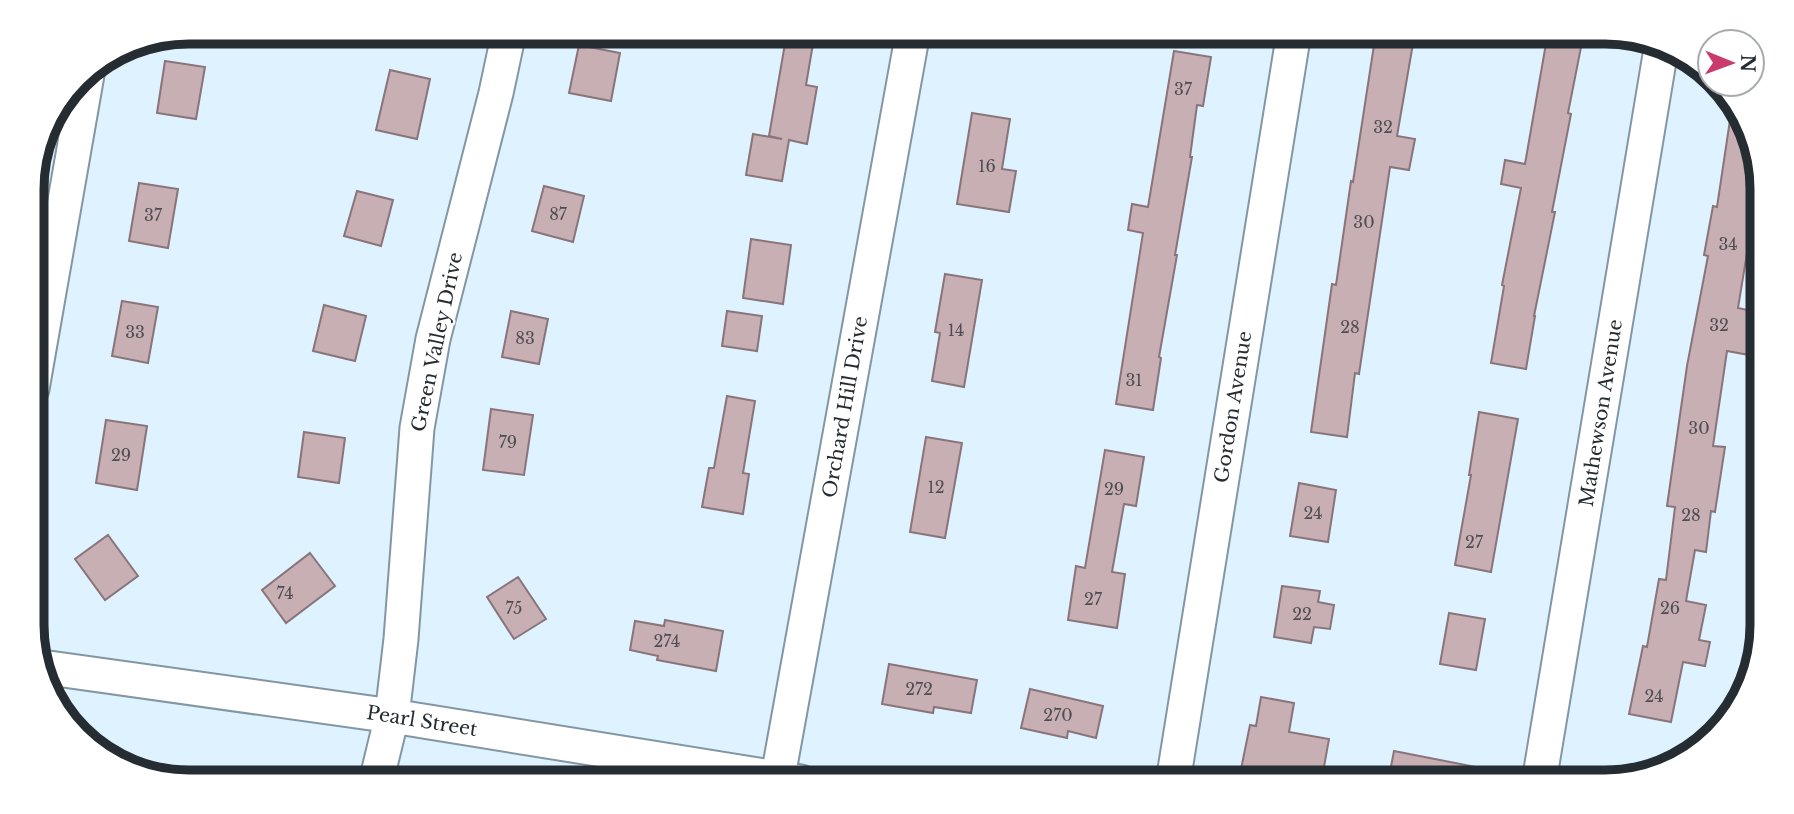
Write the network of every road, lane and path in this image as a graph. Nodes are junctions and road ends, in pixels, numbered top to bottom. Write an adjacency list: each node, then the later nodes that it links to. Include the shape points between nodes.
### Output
1 (506, 44): 8 (street, Green Valley Drive, via 433,339 417,428)
2 (911, 44): 11 (street, Orchard Hill Drive)
3 (1292, 44): 12 (street, Gordon Avenue)
4 (1660, 55): 13 (street, Mathewson Avenue)
5 (85, 87): 6 (street)
6 (44, 320)
7 (51, 668): 8 (street, Pearl Street)
8 (392, 716): 9 (street, Green Valley Drive); 10 (street, Pearl Street)
9 (379, 770)
10 (718, 770)
11 (787, 770)
12 (1175, 770)
13 (1541, 770)

